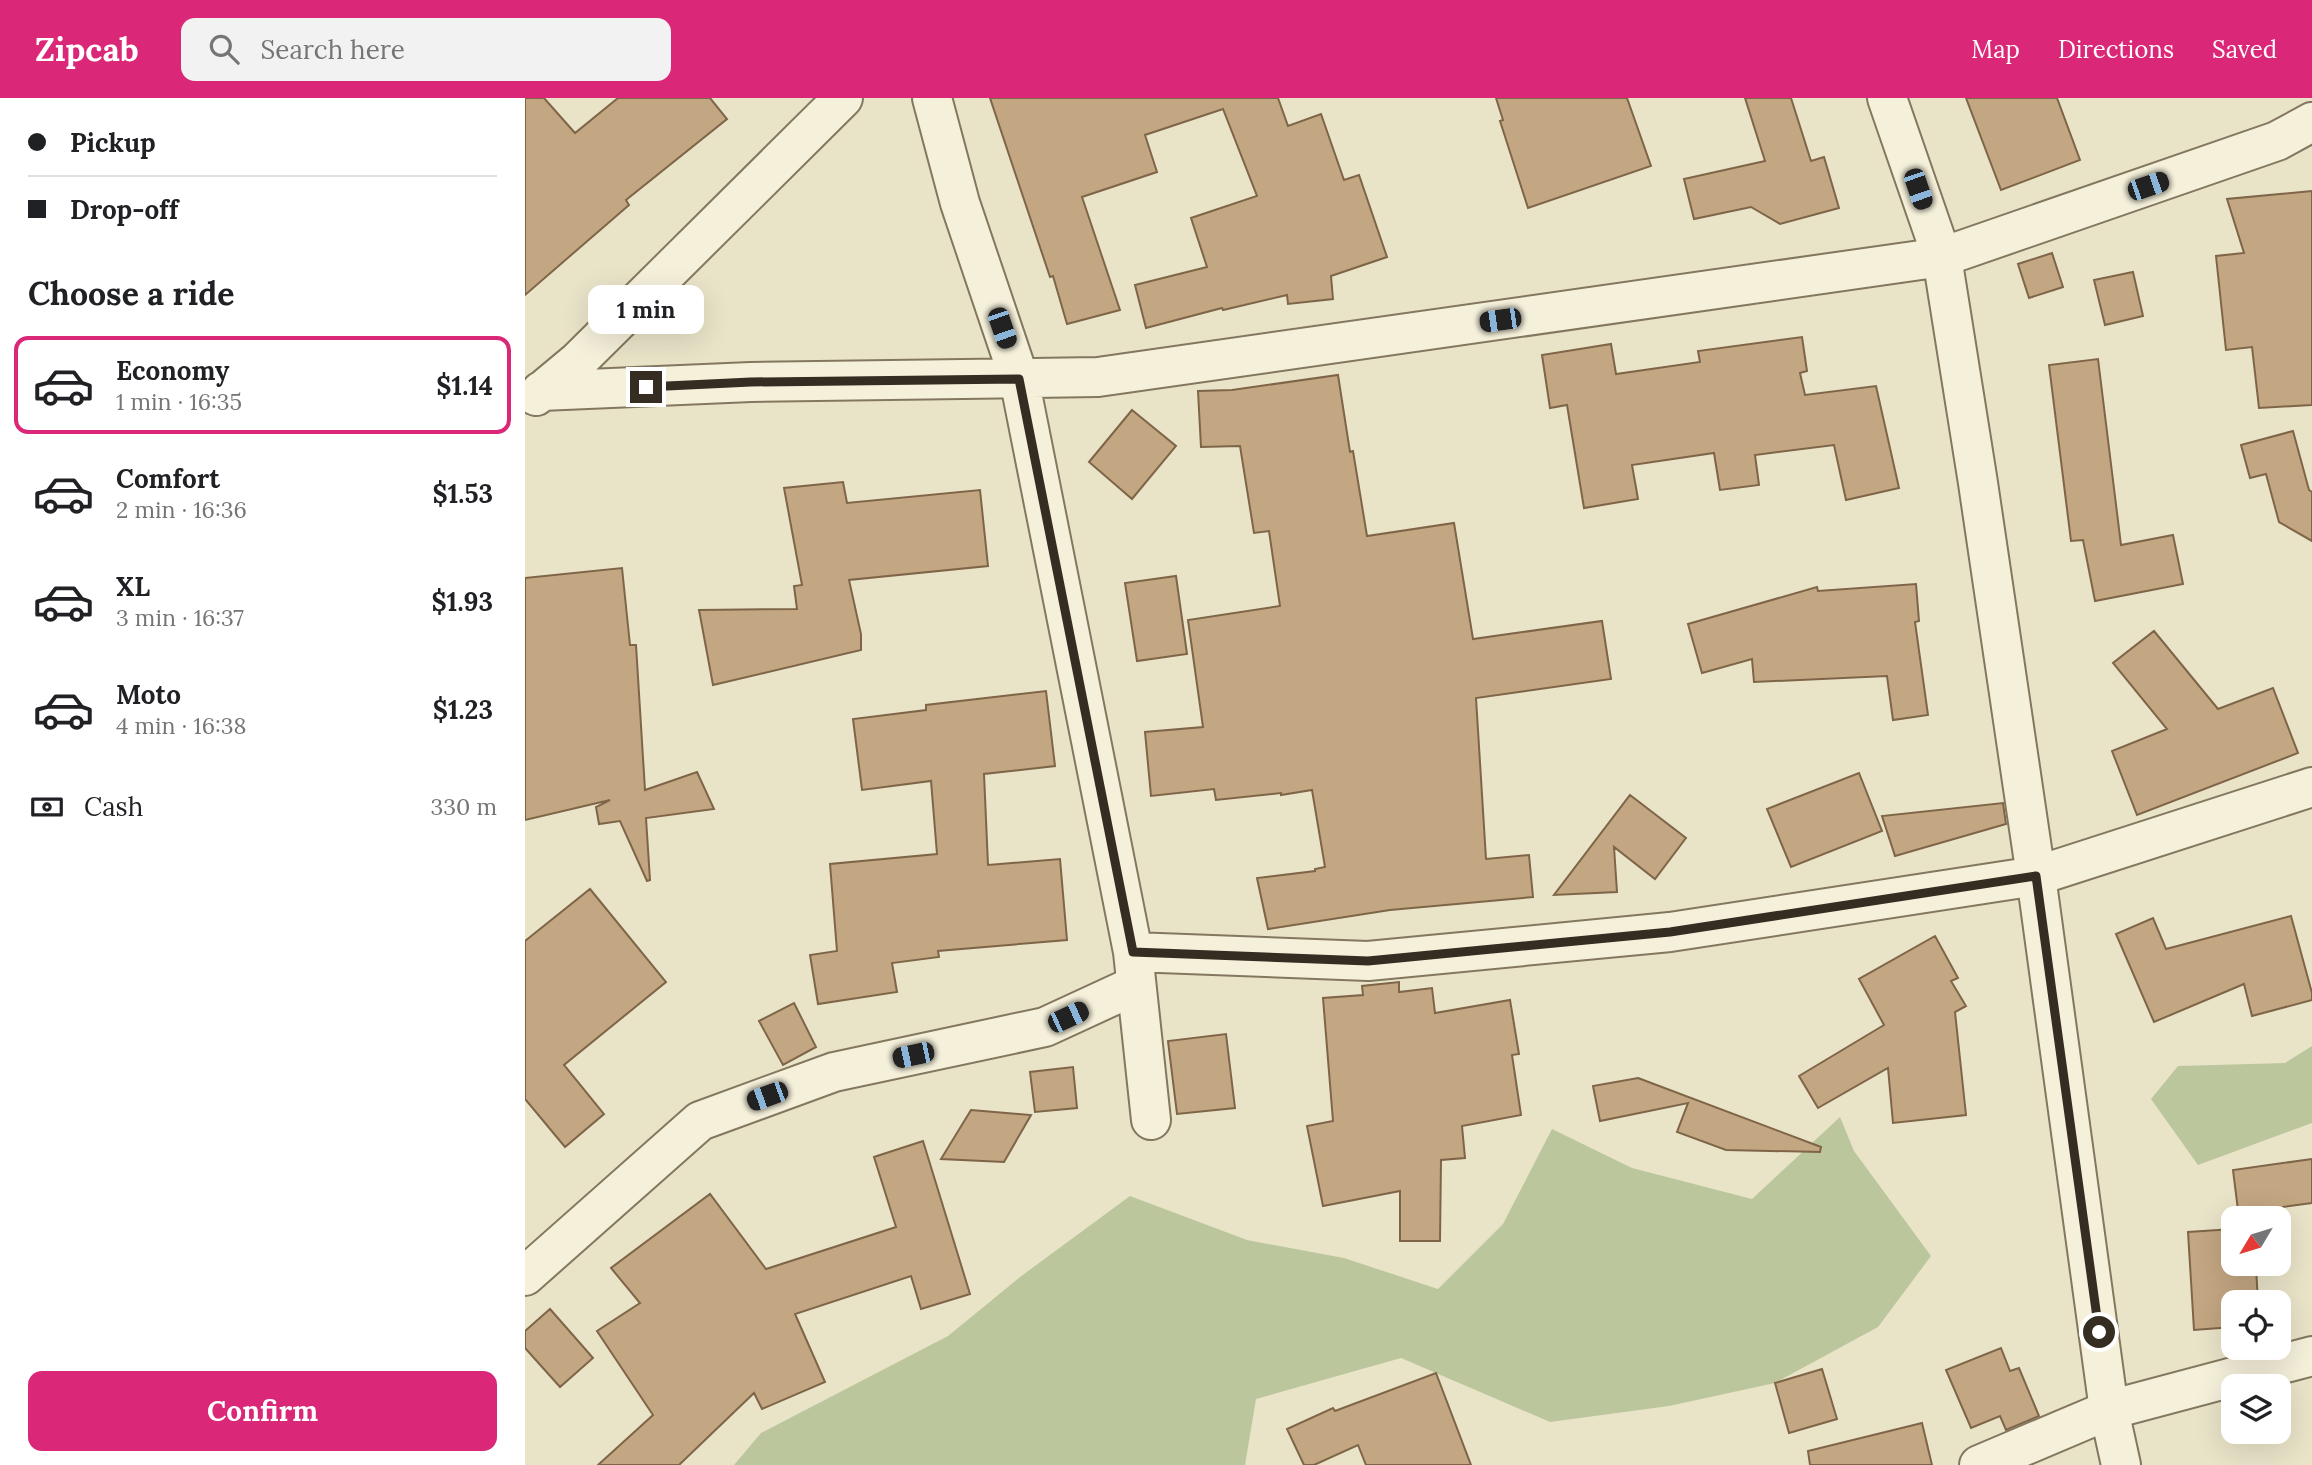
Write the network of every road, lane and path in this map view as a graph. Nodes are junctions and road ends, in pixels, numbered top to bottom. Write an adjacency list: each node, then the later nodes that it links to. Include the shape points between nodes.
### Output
1 (843, 98): 7 (street, via 588,352)
2 (932, 98): 6 (street, via 960,203)
3 (1887, 98): 5 (street)
4 (2312, 122): 5 (street, via 2277,141)
5 (1942, 257): 6 (street, via 1098,377); 9 (street)
6 (1019, 379): 7 (street, via 751,382); 10 (street)
7 (533, 398)
8 (2312, 787): 9 (street)
9 (2036, 876): 10 (street, via 1670,932 1368,961); 14 (street)
10 (1134, 969): 11 (street); 12 (street, via 1045,1027 834,1072 700,1121)
11 (1151, 1120)
12 (525, 1276)
13 (2312, 1356): 14 (street)
14 (2109, 1410): 15 (street); 16 (street)
15 (1979, 1465)
16 (2121, 1465)

